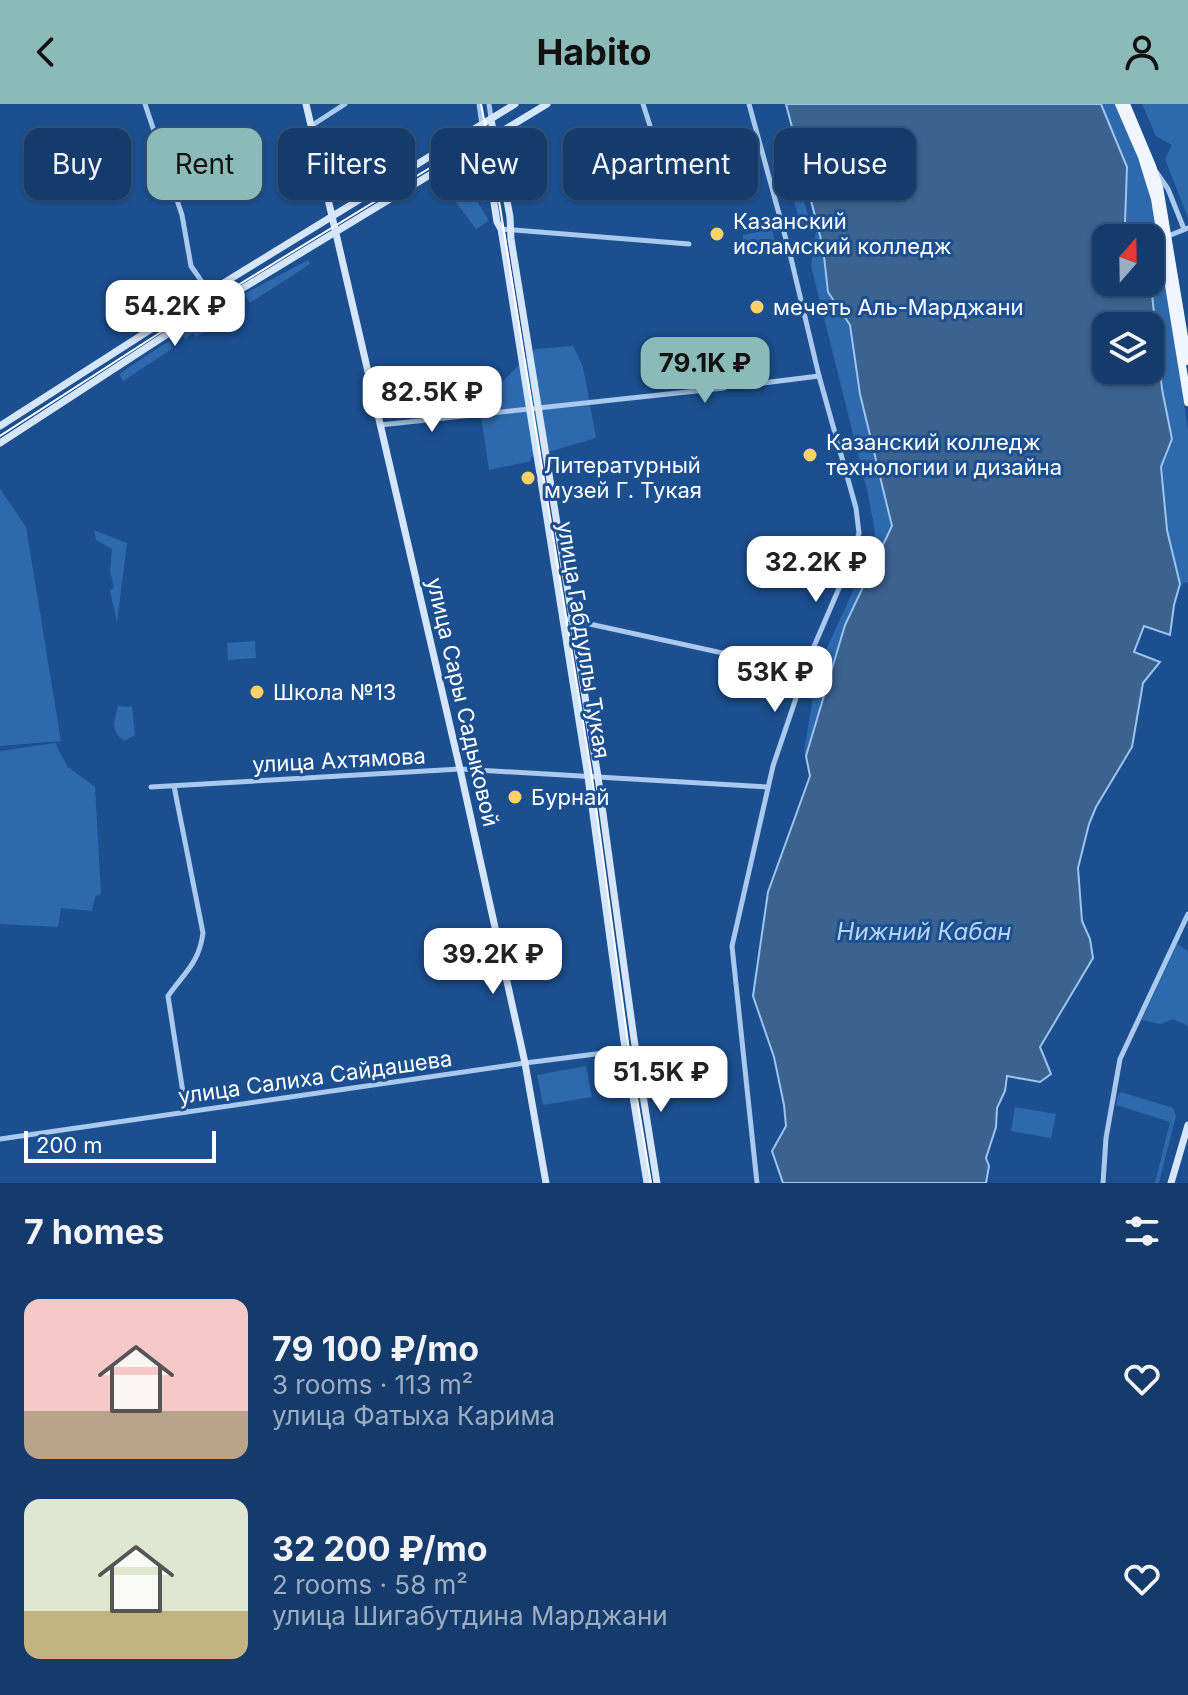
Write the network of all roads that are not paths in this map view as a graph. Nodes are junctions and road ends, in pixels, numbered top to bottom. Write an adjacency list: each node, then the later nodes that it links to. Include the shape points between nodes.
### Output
1 (145, 104): 29 (street, via 182,215 191,266)
2 (306, 104): 14 (main road, улица Сары Садыковой)
3 (345, 104): 14 (street)
4 (479, 104): 13 (street, улица Габдуллы Тукая)
5 (489, 104): 12 (street, улица Габдуллы Тукая)
6 (515, 104): 12 (main road)
7 (547, 104): 17 (main road)
8 (643, 104): 18 (street)
9 (749, 104): 31 (street)
10 (1119, 104): 34 (main road, via 1152,188)
11 (1126, 104): 19 (main road)
12 (491, 119): 13 (main road); 16 (main road, улица Габдуллы Тукая)
13 (482, 125): 15 (main road, улица Габдуллы Тукая); 23 (main road)
14 (311, 126): 23 (main road, улица Сары Садыковой)
15 (482, 128)
16 (492, 128)
17 (510, 128)
18 (651, 128)
19 (1152, 166): 24 (street); 27 (main road)
20 (431, 175): 26 (main road)
21 (494, 200): 25 (main road, улица Габдуллы Тукая, via 497,222)
22 (507, 200): 25 (main road, улица Габдуллы Тукая, via 510,217)
23 (332, 217): 26 (main road, улица Сары Садыковой); 29 (main road)
24 (1186, 228): 27 (street)
25 (505, 230): 28 (street); 35 (main road, улица Габдуллы Тукая)
26 (336, 231): 36 (main road, улица Сары Садыковой); 38 (main road)
27 (1168, 236): 30 (main road)
28 (689, 244)
29 (209, 292): 37 (main road)
30 (1188, 361)
31 (819, 376): 32 (street); 41 (street, via 859,533)
32 (755, 384)
33 (724, 388): 35 (street)
34 (1188, 402)
35 (534, 408): 36 (street); 39 (main road, улица Габдуллы Тукая); 40 (main road, улица Габдуллы Тукая)
36 (380, 425): 42 (main road, улица Сары Садыковой)
37 (0, 426)
38 (0, 443)
39 (562, 618): 40 (street); 43 (main road, улица Габдуллы Тукая)
40 (572, 620): 41 (street); 43 (main road, улица Габдуллы Тукая)
41 (805, 671): 46 (street)
42 (460, 769): 43 (street, улица Ахтямова); 44 (street, улица Ахтямова); 50 (main road, улица Сары Садыковой)
43 (593, 777): 46 (street, улица Ахтямова); 48 (main road, улица Габдуллы Тукая); 49 (main road, улица Габдуллы Тукая)
44 (174, 786): 45 (street, улица Ахтямова); 51 (street, via 203,933 196,961 168,996)
45 (151, 787)
46 (768, 787): 57 (street, via 732,946)
47 (1188, 914): 58 (street, via 1120,1059)
48 (635, 1049): 49 (street, улица Салиха Сайдашева); 56 (main road, улица Габдуллы Тукая)
49 (626, 1050): 50 (street, улица Салиха Сайдашева); 55 (main road, улица Габдуллы Тукая)
50 (525, 1063): 51 (street, улица Салиха Сайдашева); 54 (main road, улица Сары Садыковой)
51 (186, 1112): 53 (street, улица Салиха Сайдашева)
52 (1188, 1125): 59 (main road)
53 (0, 1139)
54 (546, 1183)
55 (647, 1183)
56 (657, 1183)
57 (757, 1183)
58 (1103, 1183)
59 (1171, 1183)

